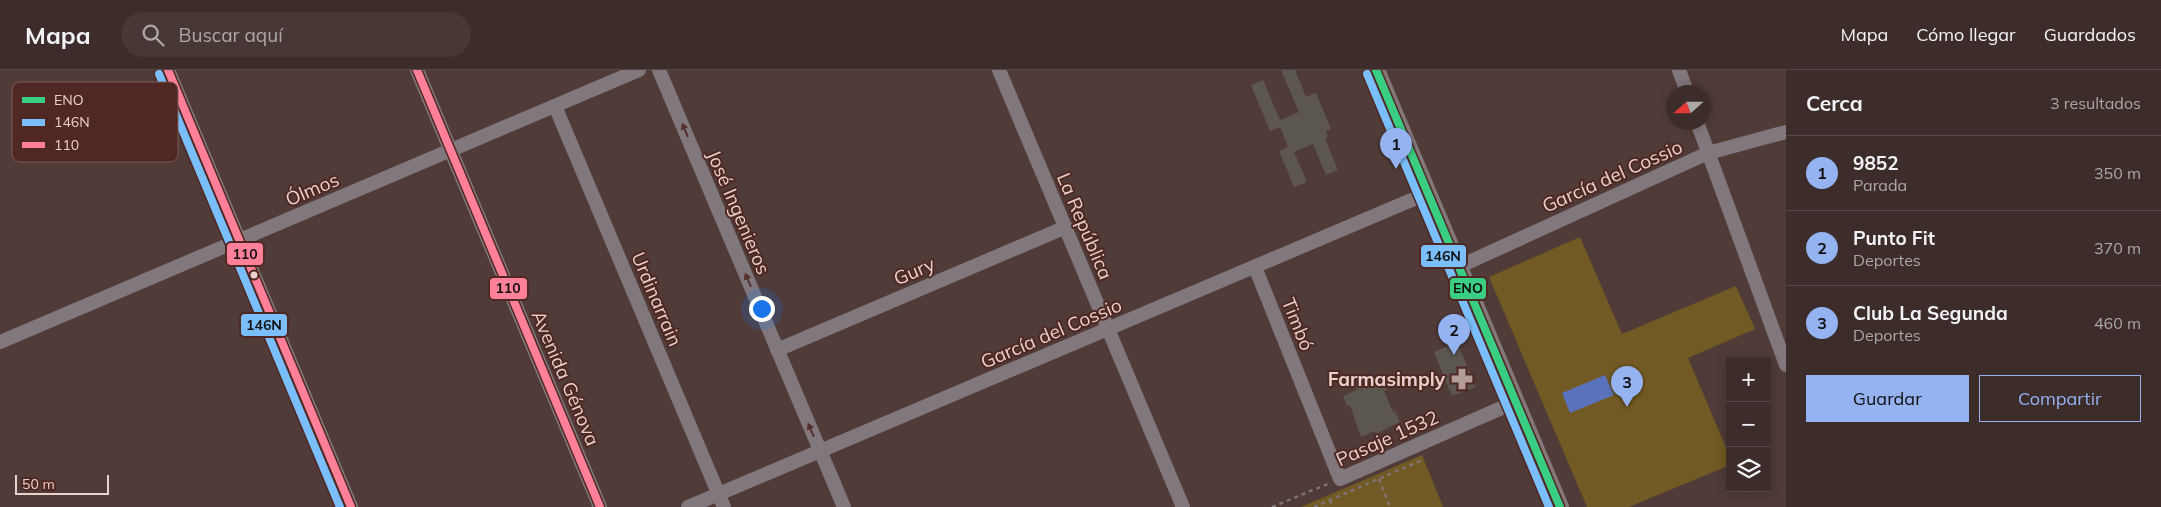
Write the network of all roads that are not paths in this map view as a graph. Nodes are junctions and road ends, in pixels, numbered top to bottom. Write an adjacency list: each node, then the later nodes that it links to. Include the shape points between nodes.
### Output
1 (168, 70): 8 (street)
2 (417, 70): 14 (street, Avenida Génova)
3 (639, 70): 11 (street, Ólmos)
4 (659, 70): 23 (street, José Ingenieros, one-way to 4)
5 (1000, 70): 17 (street, La República)
6 (1376, 70): 16 (main road)
7 (1678, 70): 9 (street)
8 (173, 82)
9 (1683, 85)
10 (178, 94): 18 (street)
11 (555, 106): 14 (street, Ólmos); 28 (street, Urdinarrain)
12 (1700, 130): 15 (street)
13 (1786, 132): 15 (street, García del Cossio)
14 (450, 150): 18 (street, Ólmos); 30 (street, Avenida Génova)
15 (1708, 153): 20 (street, García del Cossio); 24 (street)
16 (1428, 193): 19 (street, García del Cossio); 20 (main road)
17 (1066, 227): 21 (street, La República); 23 (street, Gury)
18 (239, 240): 22 (street, Ólmos); 29 (street)
19 (1255, 266): 21 (street, García del Cossio); 27 (street, Timbó)
20 (1458, 266): 25 (main road)
21 (1108, 329): 26 (street, García del Cossio); 33 (street, La República)
22 (0, 342)
23 (777, 350): 26 (street, José Ingenieros, one-way to 23)
24 (1786, 365)
25 (1516, 402): 27 (street, Pasaje 1532); 34 (main road)
26 (820, 451): 28 (street, García del Cossio); 32 (street, José Ingenieros)
27 (1340, 479)
28 (721, 501): 31 (street, García del Cossio)
29 (351, 507)
30 (600, 507)
31 (688, 507)
32 (844, 507)
33 (1183, 507)
34 (1560, 507)

